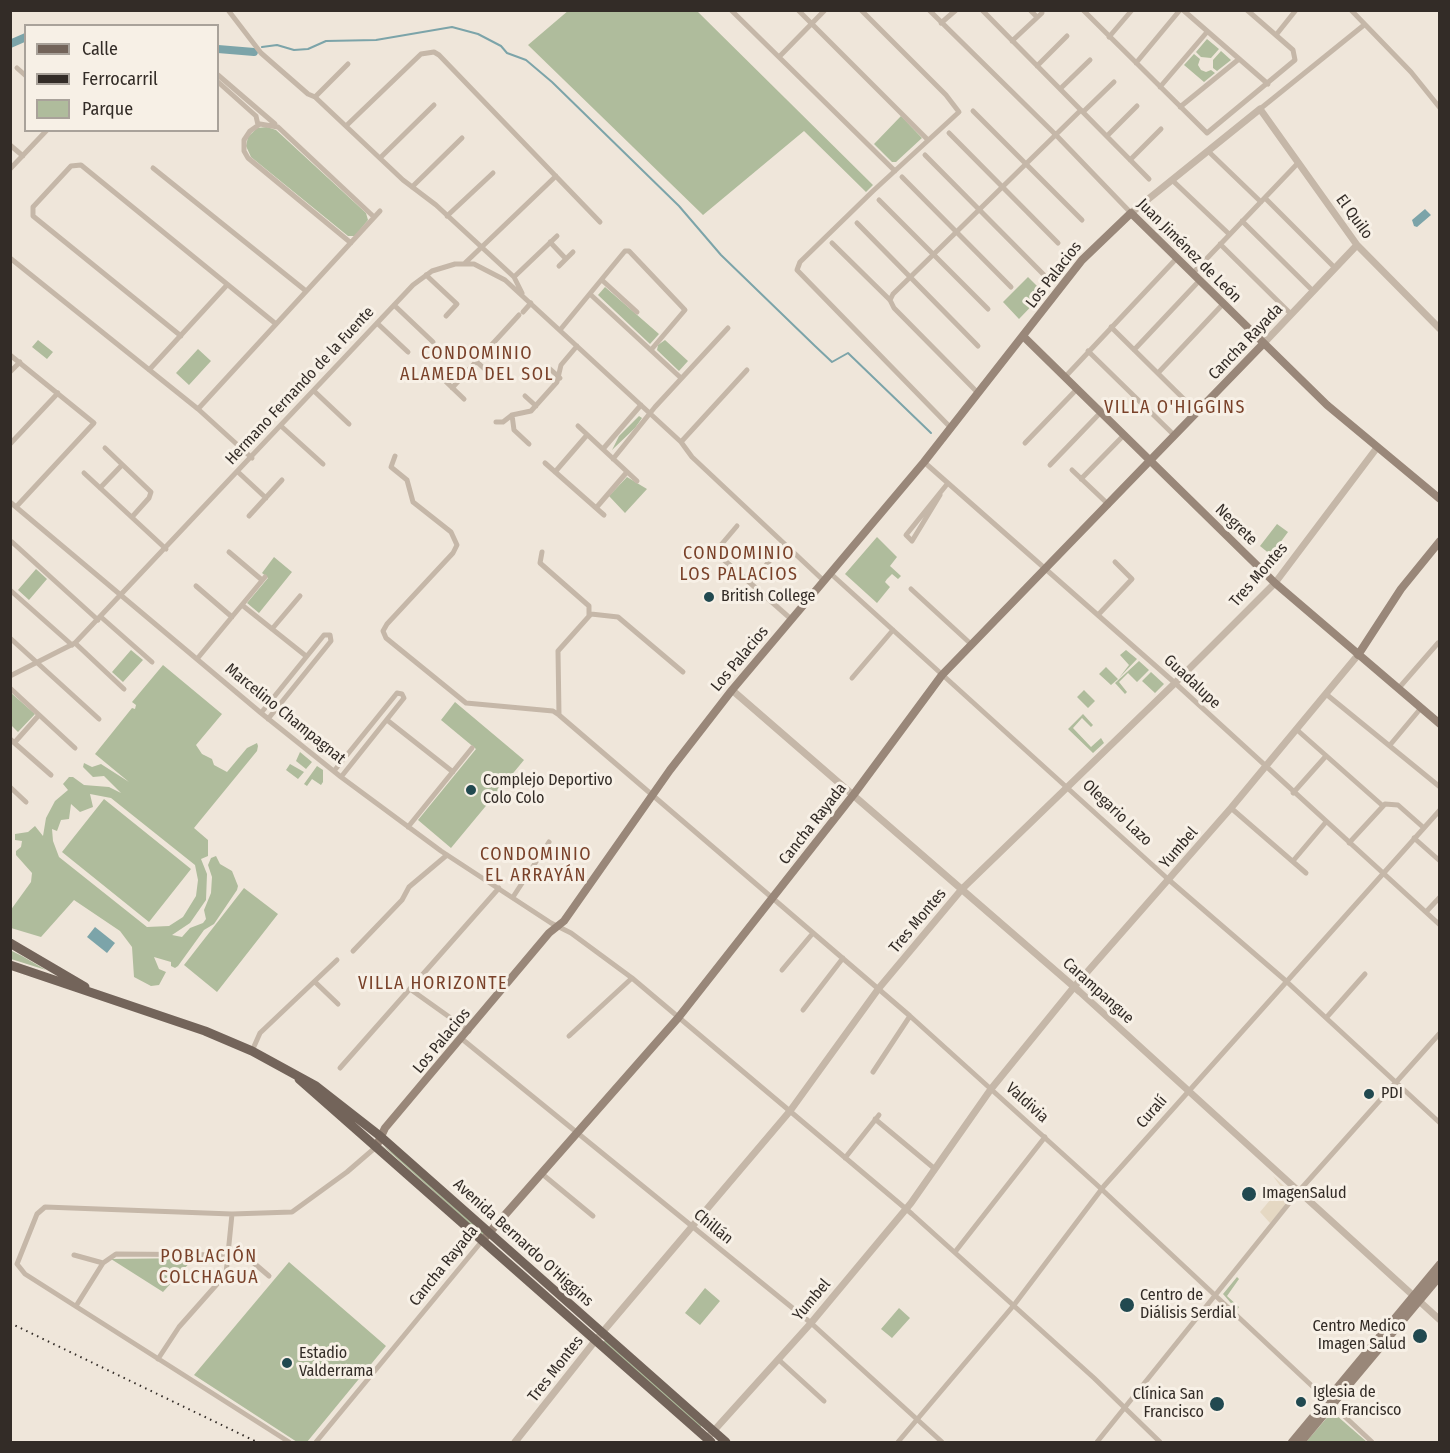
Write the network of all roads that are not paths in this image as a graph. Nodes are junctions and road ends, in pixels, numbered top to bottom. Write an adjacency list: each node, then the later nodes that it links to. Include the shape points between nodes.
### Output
1 (228, 10): 38 (street, via 261,53)
2 (731, 10): 24 (street)
3 (798, 10): 17 (street)
4 (825, 10): 17 (street)
5 (861, 10): 57 (street, via 959,112)
6 (929, 10): 16 (street, Juan Jiménez de León)
7 (956, 10): 16 (street)
8 (982, 10): 23 (street)
9 (1030, 10): 23 (street, via 1039,15)
10 (1083, 10): 22 (street)
11 (1132, 10): 22 (street)
12 (1182, 10): 19 (street); 27 (street)
13 (1296, 10): 20 (street)
14 (1351, 10): 18 (street)
15 (1249, 11): 20 (street)
16 (941, 22): 54 (street, Juan Jiménez de León)
17 (811, 24): 24 (street); 57 (street)
18 (1364, 25): 42 (street); 43 (street, Los Palacios)
19 (1208, 32): 25 (street); 36 (street)
20 (1276, 35): 35 (street, via 1295,53 1293,64)
21 (1067, 36): 29 (street)
22 (1109, 37): 27 (street)
23 (1012, 41): 29 (street)
24 (779, 57): 68 (street)
25 (1239, 59): 35 (street); 41 (street)
26 (1090, 60): 37 (street)
27 (1136, 63): 36 (street)
28 (348, 64): 38 (street)
29 (1037, 66): 37 (street)
30 (17, 68): 31 (street)
31 (24, 74)
32 (219, 76): 47 (street)
33 (1113, 82): 45 (street)
34 (219, 83): 46 (street)
35 (1268, 84): 41 (street, via 1207,133)
36 (1160, 87): 41 (street)
37 (1060, 89): 45 (street)
38 (315, 97): 49 (street)
39 (434, 105): 62 (street)
40 (1137, 106): 55 (street)
41 (1180, 107)
42 (1440, 108)
43 (1260, 109): 59 (street, Los Palacios); 64 (street, El Quilo)
44 (973, 111): 65 (street)
45 (1082, 111): 54 (street); 55 (street)
46 (252, 112): 47 (street); 48 (street)
47 (262, 112): 50 (street)
48 (258, 125): 50 (street); 91 (street, via 244,140 248,158)
49 (346, 126): 62 (street); 70 (street, via 421,54 434,52)
50 (279, 127): 82 (street)
51 (1161, 129): 63 (street)
52 (45, 132): 61 (street)
53 (949, 133): 75 (street)
54 (1056, 135): 65 (street); 80 (street, Juan Jiménez de León)
55 (1107, 136): 63 (street)
56 (462, 138): 74 (street)
57 (928, 140): 68 (street)
58 (10, 145): 61 (street)
59 (1208, 151): 73 (street, Los Palacios); 77 (street)
60 (925, 155): 78 (street)
61 (23, 156): 67 (street)
62 (380, 158): 74 (street)
63 (1130, 160): 72 (street)
64 (1298, 163): 77 (street); 95 (street, El Quilo)
65 (1026, 164): 75 (street); 83 (street)
66 (153, 168): 114 (street)
67 (10, 169)
68 (895, 171): 174 (street, via 800,262 797,270)
69 (493, 173): 81 (street)
70 (556, 176): 85 (street); 96 (street)
71 (902, 177): 87 (street)
72 (1149, 179)
73 (1172, 180): 80 (street, Los Palacios); 88 (street)
74 (412, 187): 81 (street)
75 (1002, 187): 78 (street); 93 (street)
76 (879, 200): 98 (street)
77 (1263, 200): 84 (street); 104 (street)
78 (979, 210): 87 (street); 109 (street)
79 (380, 211): 82 (street)
80 (1131, 213): 101 (main road, Juan Jiménez de León); 133 (main road, Los Palacios, via 1082,260)
81 (447, 216): 96 (street)
82 (374, 217): 91 (street)
83 (1082, 220)
84 (1242, 221): 88 (street); 115 (street)
85 (600, 222)
86 (857, 223): 107 (street)
87 (956, 232): 98 (street); 113 (street)
88 (1229, 234): 94 (street)
89 (557, 236): 90 (street)
90 (550, 242): 100 (street); 108 (street)
91 (351, 243): 114 (street)
92 (832, 243): 118 (street)
93 (1058, 243)
94 (1220, 244): 105 (street); 124 (street)
95 (1357, 245): 104 (street, Cancha Rayada); 130 (street, El Quilo)
96 (480, 249): 102 (street); 108 (street)
97 (573, 252): 100 (street)
98 (933, 255): 107 (street); 122 (street)
99 (10, 258): 147 (street)
100 (566, 259): 103 (street)
101 (1176, 259): 105 (main road, Juan Jiménez de León); 128 (street)
102 (465, 263): 106 (street, Hermano Fernando de la Fuente, via 447,265); 116 (street, via 493,272)
103 (559, 266)
104 (1335, 268): 115 (street, Cancha Rayada)
105 (1191, 274): 111 (main road, Juan Jiménez de León)
106 (426, 275): 121 (street, Hermano Fernando de la Fuente); 125 (street, via 457,304)
107 (910, 277): 118 (street); 137 (street)
108 (514, 278): 116 (street)
109 (1048, 279)
110 (603, 281): 117 (street); 123 (street); 139 (street, via 625,251 629,251 684,307 684,314)
111 (1199, 281): 120 (main road, Juan Jiménez de León); 140 (street)
112 (227, 285): 127 (street); 132 (street); 132 (street, via 81,165 70,166 33,207 33,216)
113 (1011, 287)
114 (306, 291): 127 (street)
115 (1313, 291): 124 (street, Cancha Rayada)
116 (522, 295): 119 (street)
117 (591, 295): 131 (street); 139 (street)
118 (890, 300): 160 (street)
119 (531, 303): 131 (street); 144 (street)
120 (1223, 304): 135 (main road, Juan Jiménez de León); 151 (street)
121 (394, 305): 126 (street, Hermano Fernando de la Fuente); 134 (street)
122 (988, 309)
123 (637, 312)
124 (1291, 314): 135 (street, Cancha Rayada)
125 (446, 316)
126 (377, 323): 142 (street); 158 (street, Hermano Fernando de la Fuente)
127 (276, 324): 165 (street)
128 (1111, 327): 140 (street); 141 (street)
129 (728, 328): 155 (street)
130 (1440, 329)
131 (560, 330): 136 (street)
132 (181, 336): 147 (street)
133 (1023, 336): 153 (main road, Negrete); 160 (main road, Los Palacios)
134 (433, 342)
135 (1263, 344): 167 (main road, Cancha Rayada); 184 (main road, Juan Jiménez de León)
136 (577, 346): 154 (street, via 561,365); 163 (street)
137 (978, 346)
138 (464, 350): 144 (street)
139 (651, 350): 155 (street)
140 (1134, 350): 151 (street)
141 (1088, 351): 153 (street); 177 (street)
142 (408, 352)
143 (10, 354): 145 (street)
144 (477, 361): 150 (street); 156 (street)
145 (20, 362): 149 (street); 159 (street)
146 (550, 369): 154 (street)
147 (149, 370): 165 (street)
148 (747, 370): 178 (street)
149 (10, 372)
150 (489, 373)
151 (1158, 373): 167 (street)
152 (440, 376): 156 (street)
153 (1065, 377): 157 (main road, Negrete)
154 (560, 378): 164 (street)
155 (681, 378): 168 (street)
156 (452, 388): 162 (street)
157 (1077, 389): 166 (main road, Negrete); 179 (street)
158 (314, 391): 171 (street); 172 (street, Hermano Fernando de la Fuente)
159 (58, 393): 180 (street); 209 (street, via 94,423)
160 (978, 393): 174 (main road, Los Palacios)
161 (525, 396): 164 (street)
162 (464, 399)
163 (641, 405): 168 (street); 183 (street)
164 (536, 406): 169 (street, via 527,413)
165 (198, 409): 186 (street)
166 (1101, 412): 176 (main road, Negrete); 193 (street)
167 (1197, 412): 177 (main road, Cancha Rayada)
168 (650, 413): 178 (street); 187 (street)
169 (512, 415): 170 (street); 181 (street, via 514,430)
170 (496, 422)
171 (349, 424)
172 (281, 426): 186 (street, Hermano Fernando de la Fuente); 191 (street)
173 (578, 426): 175 (street)
174 (951, 428): 189 (main road, Los Palacios)
175 (587, 435): 183 (street); 196 (street)
176 (1124, 435): 188 (main road, Negrete); 199 (street)
177 (1175, 436): 188 (main road, Cancha Rayada)
178 (681, 442): 224 (street, via 692,457)
179 (1025, 443)
180 (10, 444)
181 (529, 444)
182 (105, 448): 192 (street)
183 (603, 449): 187 (street)
184 (1376, 449): 206 (main road, Juan Jiménez de León); 225 (street, Tres Montes)
185 (395, 456): 262 (street, via 391,467 407,480 412,502 451,532 457,545 387,624 383,631 386,638 466,703 553,711)
186 (252, 458): 195 (street, Hermano Fernando de la Fuente)
187 (613, 459): 197 (street)
188 (1151, 461): 208 (main road, Cancha Rayada); 225 (main road, Negrete)
189 (924, 462): 202 (street, Guadalupe); 223 (main road, Los Palacios)
190 (545, 463): 196 (street)
191 (323, 464)
192 (122, 465): 203 (street); 213 (street, via 151,492)
193 (1050, 465)
194 (1072, 470): 199 (street)
195 (238, 472): 205 (street); 217 (street, Hermano Fernando de la Fuente)
196 (555, 472): 210 (street)
197 (627, 472): 201 (street); 210 (street)
198 (84, 473): 203 (street)
199 (1081, 479): 208 (street)
200 (282, 480): 205 (street)
201 (637, 481)
202 (948, 483): 204 (street); 222 (street, Guadalupe)
203 (100, 488): 213 (street)
204 (940, 495): 204 (street, via 906,535 912,541 938,502)
205 (266, 498): 212 (street)
206 (1440, 499)
207 (10, 502): 209 (street, Marcelino Champagnat)
208 (1109, 505): 222 (main road, Cancha Rayada)
209 (16, 507): 230 (street, Marcelino Champagnat)
210 (596, 508): 211 (street)
211 (604, 515)
212 (249, 516)
213 (132, 517): 217 (street)
214 (737, 526): 226 (street, Los Palacios, via 715,552)
215 (1440, 541): 244 (main road, Yumbel, via 1401,589)
216 (12, 542): 236 (street)
217 (166, 549): 230 (street, Hermano Fernando de la Fuente)
218 (229, 552): 232 (street, via 264,579)
219 (542, 552): 234 (street, via 540,563 589,606)
220 (772, 558): 226 (street)
221 (1115, 562): 233 (street, via 1132,579)
222 (1046, 570): 233 (street, Guadalupe); 243 (main road, Cancha Rayada)
223 (830, 573): 224 (main road, Los Palacios); 239 (street, Olegario Lazo)
224 (823, 580): 237 (main road, Los Palacios)
225 (1275, 582): 244 (main road, Negrete); 253 (street, Tres Montes)
226 (751, 583): 237 (street, Los Palacios)
227 (196, 586): 235 (street)
228 (911, 589): 243 (street)
229 (10, 590): 242 (street)
230 (121, 596): 236 (street, Hermano Fernando de la Fuente); 246 (street, Marcelino Champagnat)
231 (300, 596): 238 (street)
232 (242, 605): 235 (street); 238 (street)
233 (1098, 615): 253 (street, Guadalupe)
234 (589, 616): 249 (street, via 618,617); 262 (street, via 558,651)
235 (232, 617): 246 (street)
236 (100, 618): 242 (street, Hermano Fernando de la Fuente); 247 (street)
237 (792, 619): 257 (main road, Los Palacios)
238 (272, 629): 245 (street)
239 (892, 630): 250 (street, Olegario Lazo); 252 (street)
240 (10, 638): 248 (street)
241 (1438, 643): 256 (street)
242 (73, 644): 248 (street, Hermano Fernando de la Fuente); 255 (street)
243 (972, 645): 250 (main road, Cancha Rayada)
244 (1358, 655): 256 (main road, Negrete); 258 (street, Yumbel)
245 (306, 656): 260 (street); 264 (street, via 324,635 330,635 331,641)
246 (197, 659): 260 (street, Marcelino Champagnat)
247 (152, 662)
248 (38, 663): 251 (street, Hermano Fernando de la Fuente); 263 (street)
249 (683, 672)
250 (942, 675): 278 (street, Olegario Lazo); 281 (main road, Cancha Rayada)
251 (10, 676)
252 (852, 678)
253 (1175, 683): 273 (street, Guadalupe); 278 (street, Tres Montes)
254 (10, 688): 261 (street)
255 (124, 689)
256 (1398, 689): 259 (main road, Negrete)
257 (732, 690): 281 (street, Carampangue); 283 (main road, Los Palacios)
258 (1326, 694): 267 (street, Yumbel); 269 (street)
259 (1421, 708): 266 (main road, Negrete); 269 (street)
260 (261, 713): 264 (street, Marcelino Champagnat)
261 (39, 715): 268 (street); 270 (street)
262 (559, 715): 283 (street, Valdivia)
263 (99, 719)
264 (268, 719): 274 (street, Marcelino Champagnat)
265 (387, 720): 274 (street, via 404,698 402,694 397,693); 275 (street); 277 (street)
266 (1440, 724)
267 (1296, 729): 272 (street); 273 (street, Yumbel)
268 (13, 740): 276 (street)
269 (1390, 746): 279 (street)
270 (75, 748)
271 (472, 748): 275 (street)
272 (1326, 756): 282 (street); 285 (street)
273 (1264, 768): 282 (street, Guadalupe); 286 (street, Yumbel)
274 (334, 771): 277 (street, Marcelino Champagnat)
275 (453, 772): 289 (street)
276 (51, 775)
277 (341, 777): 289 (street, Marcelino Champagnat)
278 (1069, 786): 299 (street, Olegario Lazo); 301 (street, Tres Montes)
279 (1440, 787)
280 (10, 788): 284 (street)
281 (854, 794): 301 (street, Carampangue); 304 (main road, Cancha Rayada)
282 (1293, 794): 288 (street, Guadalupe)
283 (652, 796): 304 (street, Valdivia); 307 (main road, Los Palacios)
284 (26, 802)
285 (1384, 805): 290 (street, via 1398,805); 293 (street)
286 (1231, 808): 295 (street); 299 (street, Yumbel)
287 (1440, 810): 290 (street, Curalí)
288 (1326, 822): 293 (street, Guadalupe); 295 (street)
289 (408, 827): 294 (street, Marcelino Champagnat)
290 (1424, 828): 291 (street, Curalí)
291 (1414, 838): 296 (street); 298 (street, Curalí)
292 (549, 842): 302 (street)
293 (1349, 843): 298 (street, Guadalupe)
294 (447, 855): 300 (street, Marcelino Champagnat); 310 (street, via 409,887 402,900)
295 (1293, 861): 297 (street)
296 (1440, 861)
297 (1306, 873)
298 (1383, 874): 305 (street, Guadalupe); 317 (street, Curalí)
299 (1169, 880): 317 (street, Olegario Lazo); 319 (street, Yumbel)
300 (499, 888): 302 (street, Marcelino Champagnat); 321 (street)
301 (962, 889): 319 (street, Carampangue); 320 (street, Tres Montes)
302 (513, 897): 307 (street, Marcelino Champagnat)
303 (1440, 897): 305 (street)
304 (772, 898): 308 (street, Valdivia); 326 (main road, Cancha Rayada)
305 (1426, 912): 306 (street, Guadalupe)
306 (1440, 925)
307 (558, 926): 316 (street, Marcelino Champagnat); 328 (main road, Los Palacios)
308 (813, 933): 311 (street, Valdivia); 314 (street)
309 (10, 943): 322 (main road, Avenida Bernardo O'Higgins)
310 (353, 951)
311 (843, 958): 320 (street, Valdivia); 324 (street)
312 (337, 960): 318 (street)
313 (10, 965): 322 (main road, Avenida Bernardo O'Higgins)
314 (782, 970)
315 (1365, 974): 327 (street)
316 (632, 978): 326 (street, Marcelino Champagnat); 330 (street)
317 (1286, 981): 327 (street, Olegario Lazo); 338 (street, Curalí)
318 (315, 982): 323 (street); 332 (street, via 260,1033)
319 (1074, 987): 337 (street, Yumbel); 338 (street, Carampangue)
320 (879, 988): 325 (street, Valdivia); 339 (street, Tres Montes)
321 (410, 989): 328 (street); 333 (street)
322 (92, 992): 332 (main road, Avenida Bernardo O'Higgins)
323 (338, 1004)
324 (803, 1010)
325 (910, 1016): 334 (street); 337 (street, Valdivia)
326 (678, 1018): 339 (street, Marcelino Champagnat); 341 (main road, Cancha Rayada)
327 (1326, 1018): 336 (street, Olegario Lazo)
328 (469, 1031): 331 (main road, Los Palacios)
329 (1440, 1032): 336 (street)
330 (569, 1036)
331 (462, 1040): 341 (street, Chillán); 342 (main road, Los Palacios)
332 (252, 1051): 335 (main road, Avenida Bernardo O'Higgins)
333 (340, 1068)
334 (873, 1072)
335 (293, 1073): 342 (main road, Avenida Bernardo O'Higgins, via 324,1091); 344 (main road, Avenida Bernardo O'Higgins)
336 (1395, 1082): 340 (street, Olegario Lazo); 349 (street)
337 (991, 1089): 343 (street, Valdivia); 346 (street, Yumbel)
338 (1189, 1090): 348 (street, Curalí); 349 (street, Carampangue)
339 (790, 1111): 345 (street, Marcelino Champagnat); 353 (street, Tres Montes)
340 (1440, 1123)
341 (576, 1133): 347 (main road, Cancha Rayada); 353 (street, Chillán)
342 (380, 1136): 344 (main road, Los Palacios); 354 (main road, Avenida Bernardo O'Higgins)
343 (1045, 1137): 348 (street, Valdivia); 356 (street)
344 (376, 1147): 351 (street, Los Palacios, via 296,1210); 355 (main road, Avenida Bernardo O'Higgins)
345 (845, 1158): 346 (street, via 877,1117); 350 (street, Marcelino Champagnat)
346 (935, 1169): 350 (street, Yumbel)
347 (541, 1173): 352 (street); 354 (main road, Cancha Rayada)
348 (1102, 1190): 363 (street, Valdivia); 365 (street, Curalí)
349 (1299, 1191): 363 (street); 364 (street, Carampangue)
350 (906, 1209): 356 (street, Marcelino Champagnat); 368 (street, Yumbel)
351 (232, 1214): 358 (street); 366 (street, Los Palacios, via 45,1207 37,1214 18,1267)
352 (593, 1216)
353 (693, 1227): 368 (street, Chillán); 369 (street, Tres Montes)
354 (489, 1233): 355 (main road, Cancha Rayada); 369 (main road, Avenida Bernardo O'Higgins)
355 (482, 1241): 369 (main road, Avenida Bernardo O'Higgins); 378 (street, Cancha Rayada)
356 (955, 1252): 365 (street, Marcelino Champagnat)
357 (74, 1255): 359 (street)
358 (228, 1255): 359 (street, via 116,1254); 361 (street, via 248,1258); 370 (street, via 224,1276)
359 (104, 1263): 366 (street)
360 (1440, 1264): 364 (main road)
361 (269, 1276)
362 (1440, 1276): 364 (main road)
363 (1215, 1295): 373 (street, Valdivia); 374 (street)
364 (1415, 1299): 367 (street, Carampangue); 373 (main road)
365 (1014, 1305): 374 (street, Marcelino Champagnat); 375 (street, Curalí)
366 (76, 1306): 370 (street)
367 (1440, 1320)
368 (811, 1323): 371 (street, Yumbel); 375 (street, Chillán)
369 (598, 1337): 376 (main road, Avenida Bernardo O'Higgins); 379 (street, Tres Montes)
370 (158, 1359): 377 (street)
371 (778, 1360): 372 (street); 376 (street, Yumbel)
372 (824, 1401)
373 (1329, 1404): 385 (main road); 386 (main road); 387 (street, Valdivia)
374 (1125, 1408): 383 (street); 384 (street, Marcelino Champagnat)
375 (917, 1420): 381 (street, Curalí); 382 (street, Chillán)
376 (708, 1439): 380 (main road, Avenida Bernardo O'Higgins)
377 (289, 1443)
378 (316, 1443)
379 (515, 1443)
380 (726, 1443)
381 (898, 1443)
382 (942, 1443)
383 (1097, 1443)
384 (1160, 1443)
385 (1292, 1443)
386 (1301, 1443)
387 (1372, 1443)

